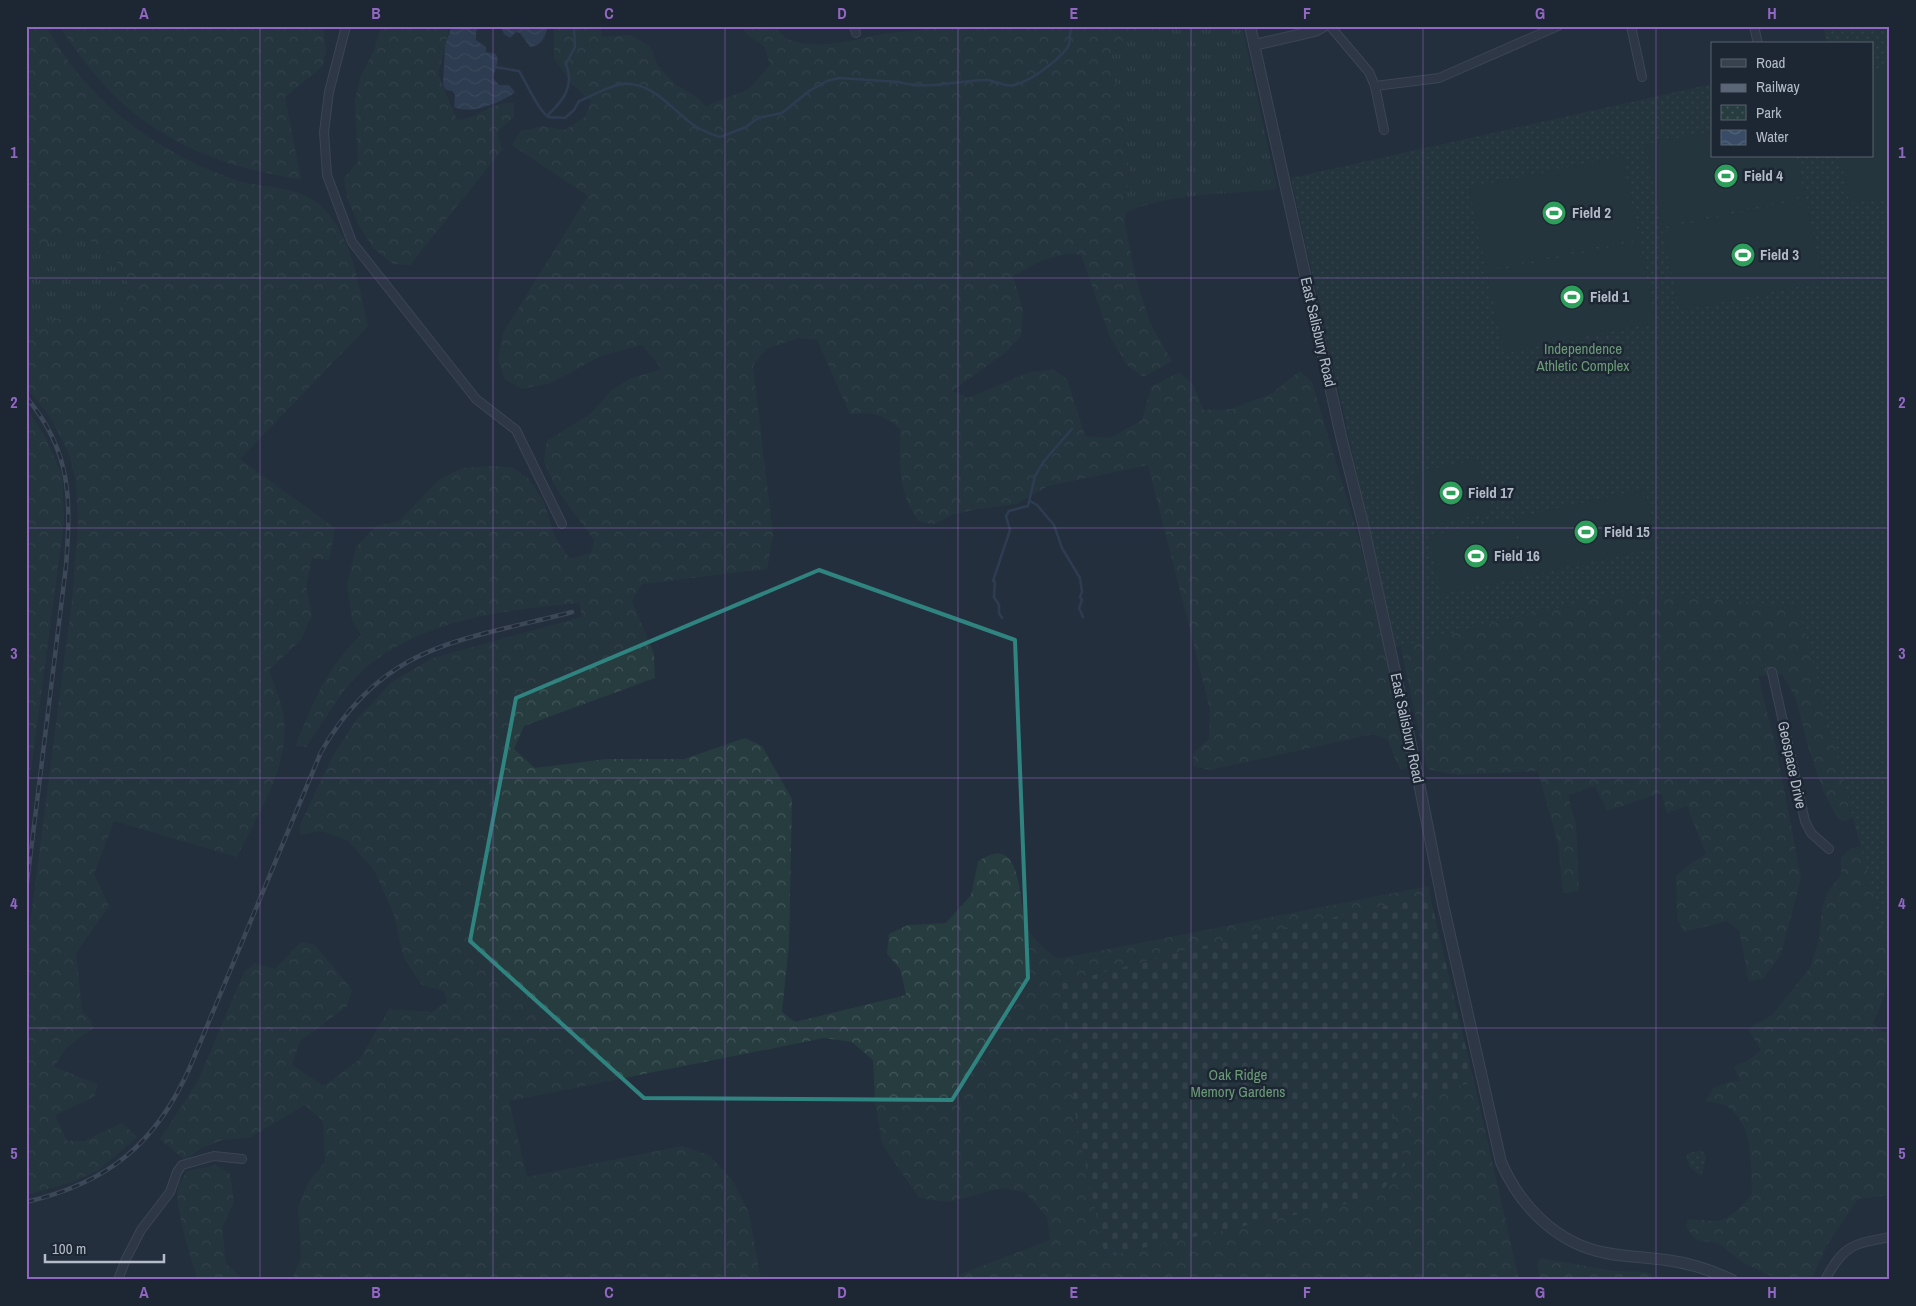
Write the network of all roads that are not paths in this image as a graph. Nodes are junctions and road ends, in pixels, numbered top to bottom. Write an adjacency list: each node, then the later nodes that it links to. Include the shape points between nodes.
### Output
1 (346, 26): 13 (street, via 329,92 324,132 327,175 352,242 476,399 516,430)
2 (1250, 26): 9 (street, East Salisbury Road)
3 (1324, 26): 9 (street)
4 (1330, 26): 11 (street, via 1369,72)
5 (1558, 26): 11 (street, via 1439,78)
6 (1631, 26): 10 (street)
7 (1754, 26): 8 (street)
8 (1758, 42)
9 (1254, 45): 19 (street, East Salisbury Road, via 1343,447 1366,533 1443,904 1502,1162 1522,1200 1550,1228 1571,1241 1604,1253 1681,1262)
10 (1642, 77)
11 (1374, 86): 12 (street)
12 (1384, 130)
13 (562, 524)
14 (1772, 672): 15 (street, Geospace Drive, via 1805,821 1811,833)
15 (1828, 849)
16 (242, 1158): 18 (street, via 214,1156 182,1165 170,1192 141,1230)
17 (1890, 1237): 20 (street, via 1854,1245 1846,1250)
18 (118, 1280)
19 (1732, 1280)
20 (1825, 1280)

